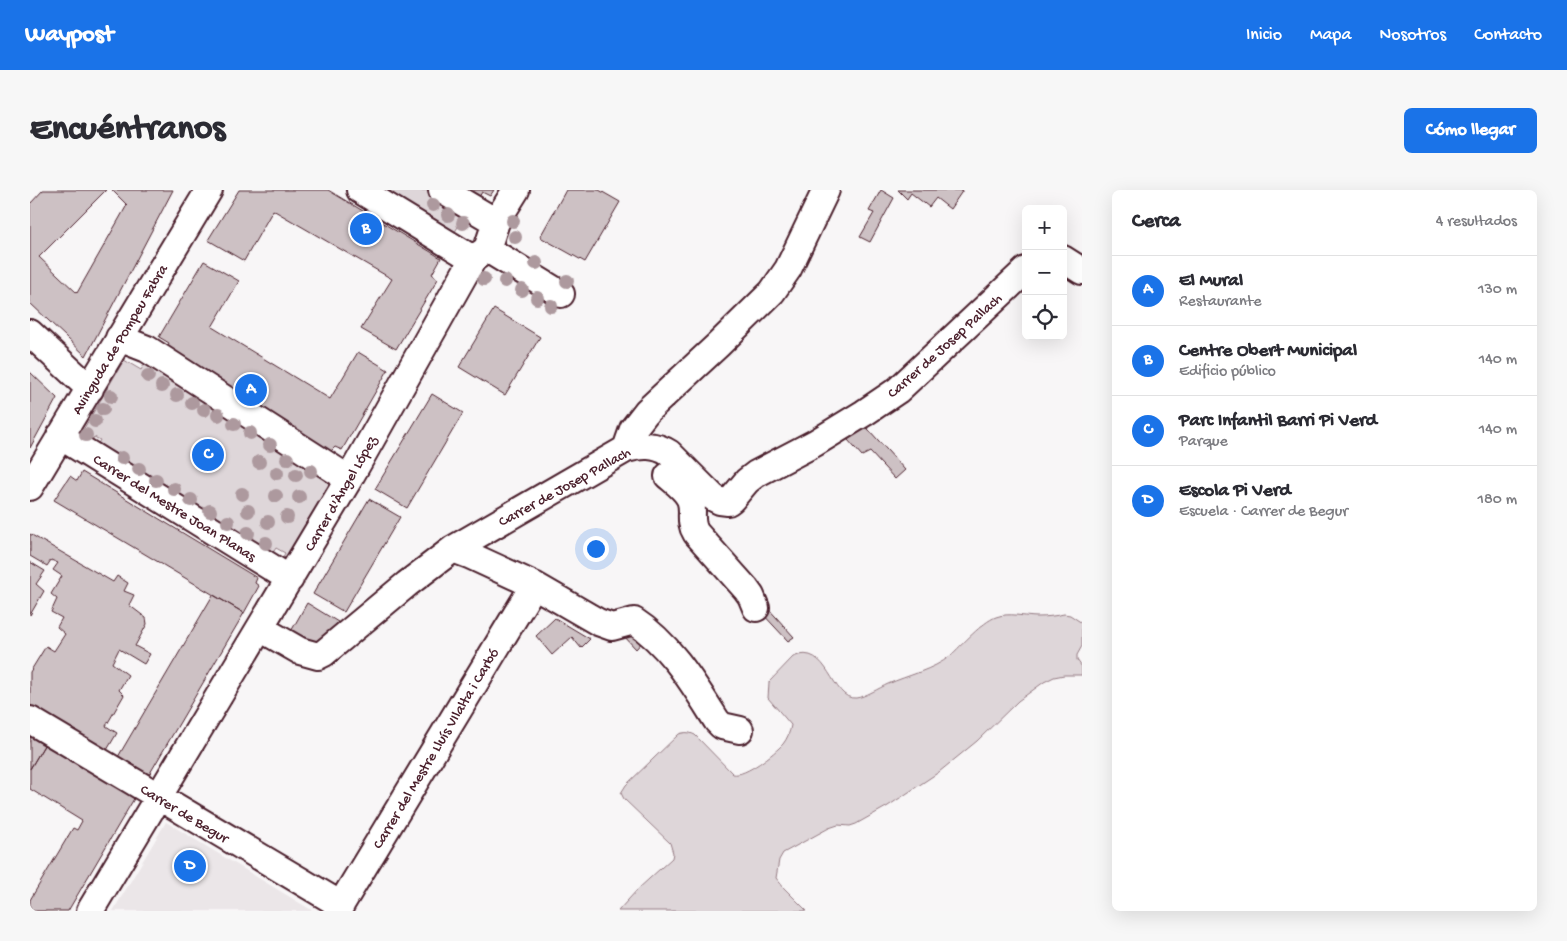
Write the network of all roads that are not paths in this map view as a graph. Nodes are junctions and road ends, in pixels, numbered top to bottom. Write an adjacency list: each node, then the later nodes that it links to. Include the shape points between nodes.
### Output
1 (209, 190): 13 (street, Avinguda de Pompeu Fabra)
2 (360, 190): 7 (street)
3 (442, 190): 6 (street)
4 (516, 190): 6 (street, Carrer d'Àngel López)
5 (826, 190): 17 (street, via 781,281 647,411 633,429)
6 (496, 222): 7 (street, Carrer d'Àngel López)
7 (480, 254): 11 (street); 18 (street, Carrer d'Àngel López)
8 (1067, 262): 9 (street)
9 (1082, 271)
10 (1022, 274): 16 (street, Carrer de Josep Pallach, via 898,390 815,443 756,474 728,502 714,498 669,453)
11 (561, 294)
12 (30, 333): 14 (street)
13 (119, 338): 14 (street, Avinguda de Pompeu Fabra); 18 (street, via 147,349)
14 (90, 389): 15 (street, Avinguda de Pompeu Fabra)
15 (60, 436): 19 (street, Avinguda de Pompeu Fabra); 21 (street, Carrer del Mestre Joan Planas)
16 (655, 446): 17 (street, Carrer de Josep Pallach); 23 (street, via 660,468 690,499 692,527 746,589)
17 (626, 449): 20 (street, Carrer de Josep Pallach)
18 (349, 479): 21 (street, Carrer d'Àngel López)
19 (30, 487)
20 (453, 549): 22 (street); 24 (street, Carrer de Josep Pallach, via 318,656 300,651)
21 (290, 578): 24 (street, Carrer d'Àngel López)
22 (534, 585): 26 (street, via 598,622 612,626 634,621 640,625 672,656 722,726); 28 (street, Carrer del Mestre Lluís VIlalta i Carbó)
23 (756, 608)
24 (260, 628): 27 (street, Carrer d'Àngel López)
25 (30, 720): 27 (street, Carrer de Begur)
26 (740, 730)
27 (158, 797): 28 (street, Carrer de Begur); 29 (street, Carrer d'Àngel López)
28 (339, 908)
29 (90, 911)

